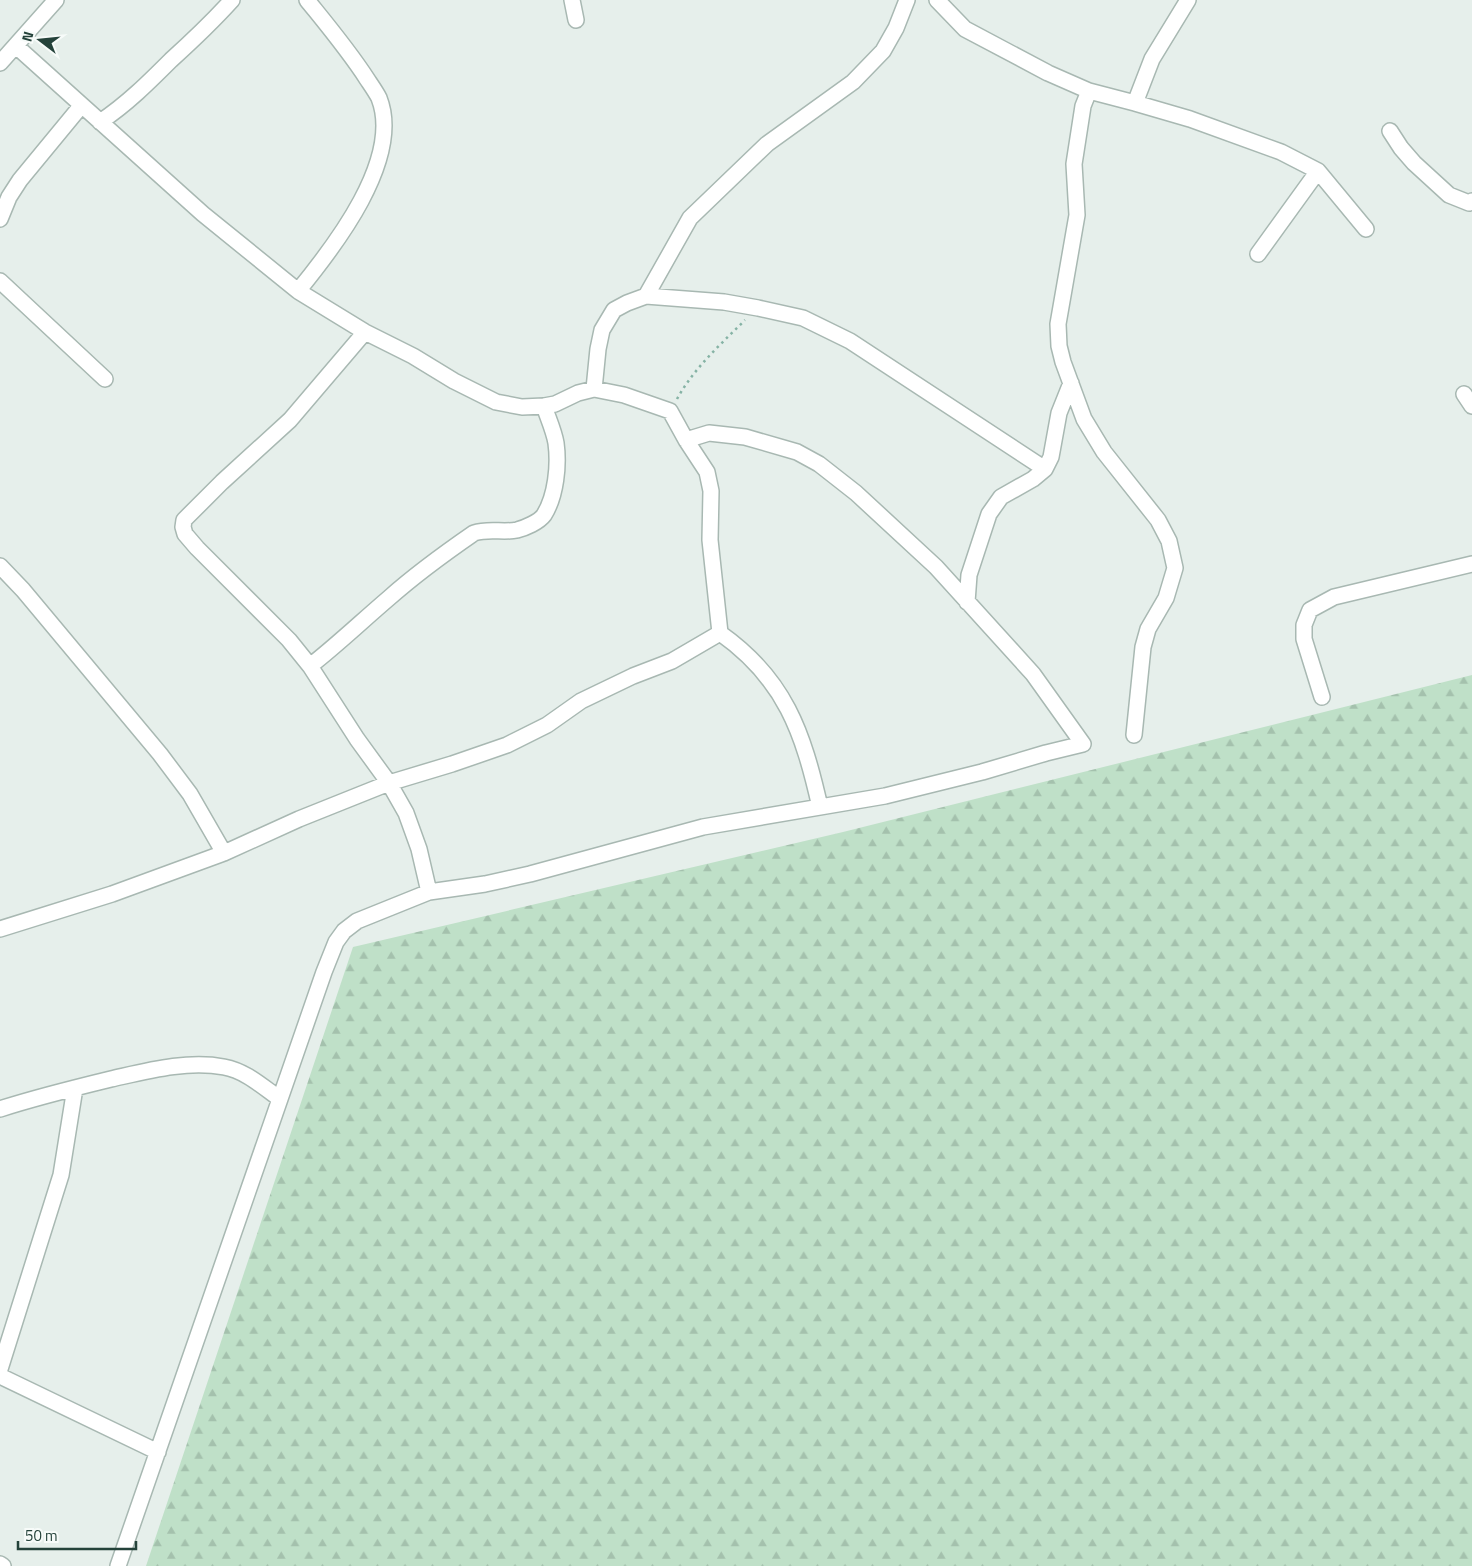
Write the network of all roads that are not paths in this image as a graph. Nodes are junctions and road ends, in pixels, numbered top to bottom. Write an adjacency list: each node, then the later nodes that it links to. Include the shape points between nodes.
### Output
1 (56, 0): 9 (street)
2 (232, 0): 14 (street, via 137,93)
3 (307, 0): 22 (street, via 354,59 379,98 384,123 378,162 371,182 331,249)
4 (572, 0): 8 (street)
5 (907, 0): 23 (street, via 883,51 853,82 767,144 690,218)
6 (937, 0): 11 (street, via 965,30 1048,73)
7 (1188, 0): 12 (street, via 1152,59)
8 (576, 20)
9 (16, 46): 10 (street); 13 (street)
10 (0, 63)
11 (1089, 90): 12 (street); 26 (street, via 1075,154 1077,215 1058,324 1059,346)
12 (1135, 103): 16 (street, via 1281,152)
13 (81, 106): 14 (street); 18 (street, via 20,180)
14 (100, 122): 22 (street, via 203,214)
15 (1390, 131): 17 (street, via 1400,148 1449,195 1469,203)
16 (1318, 171): 19 (street); 20 (street)
17 (1472, 201)
18 (0, 219)
19 (1366, 229)
20 (1258, 254)
21 (0, 281): 25 (street)
22 (298, 291): 24 (street)
23 (646, 296): 27 (street, via 614,310 602,330); 30 (street, via 724,302 803,318 850,341)
24 (365, 332): 28 (street, via 496,402 522,407); 35 (street, via 290,420 184,520 185,534 289,640)
25 (105, 379)
26 (1071, 383): 30 (street, via 1059,413 1051,457); 37 (street, via 1084,419 1104,452 1158,520 1169,541 1175,568 1166,598 1148,629 1143,647)
27 (594, 389): 28 (street); 29 (street, via 624,395 670,411)
28 (544, 406): 35 (street, via 557,456 556,479 543,516 516,530 474,533 389,597)
29 (686, 440): 33 (street, via 709,433 745,437 797,452 812,460 856,494 936,567); 34 (street, via 707,472 711,491 710,540)
30 (1045, 469): 33 (street, via 1001,496 989,514 969,575)
31 (1472, 564): 36 (street, via 1334,597 1310,610 1304,624 1304,639)
32 (0, 566): 40 (street, via 160,754 190,794)
33 (967, 602): 39 (street, via 1033,674 1083,744 885,796)
34 (720, 633): 38 (street, via 672,661 581,701 547,725 507,745); 39 (street, via 756,663 775,685 796,725)
35 (310, 666): 38 (street)
36 (1322, 697)
37 (1134, 735)
38 (389, 783): 40 (street); 41 (street, via 410,822)
39 (820, 807): 41 (street, via 703,827 530,874)
40 (224, 853): 42 (street, via 112,894)
41 (430, 892): 44 (street, via 356,921 336,942)
42 (0, 929)
43 (75, 1088): 44 (street, via 153,1070 194,1065 225,1067 240,1072); 45 (street); 46 (street, via 61,1175)
44 (280, 1099): 48 (street)
45 (0, 1109)
46 (0, 1369)
47 (0, 1376): 48 (street)
48 (158, 1452): 49 (street)
49 (118, 1566)

